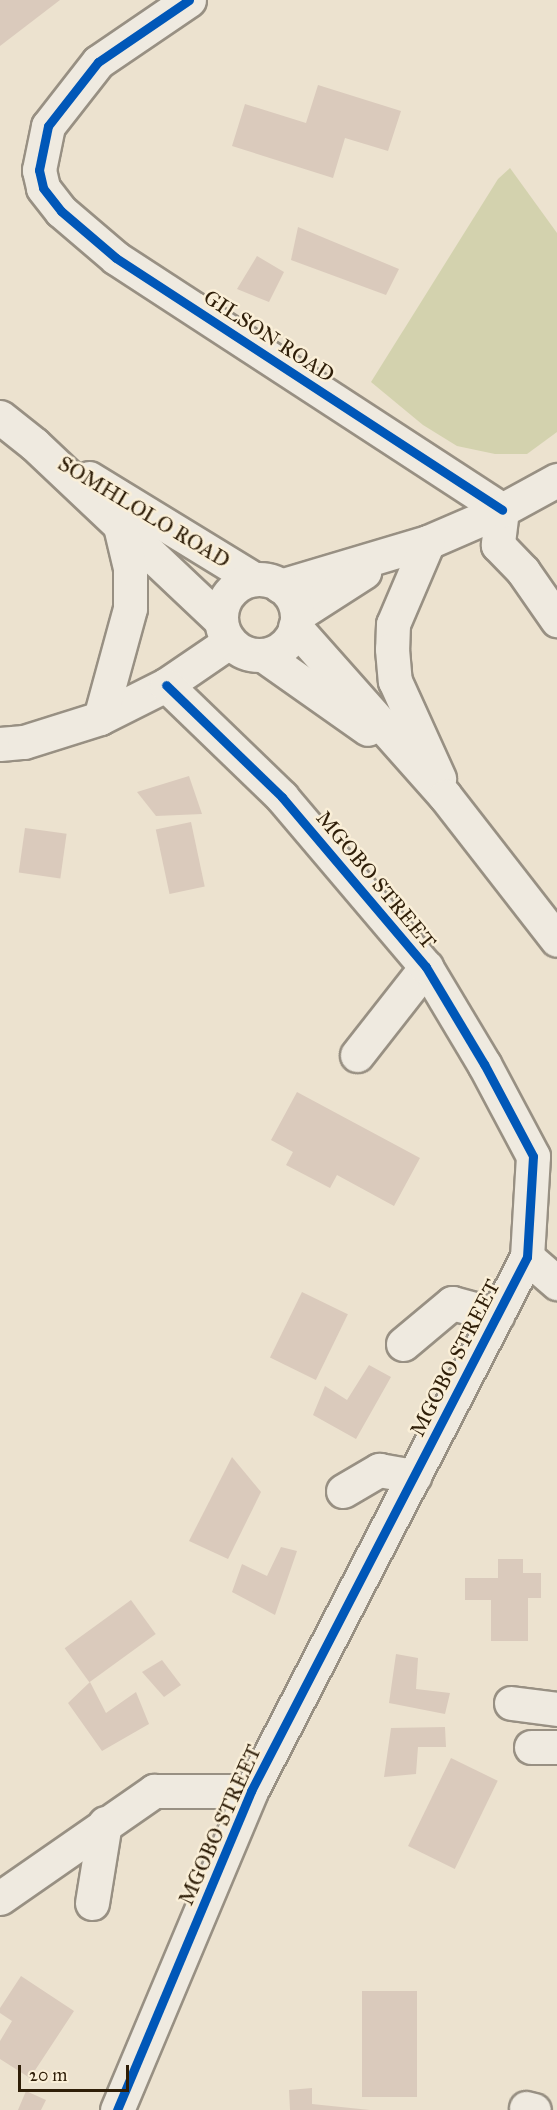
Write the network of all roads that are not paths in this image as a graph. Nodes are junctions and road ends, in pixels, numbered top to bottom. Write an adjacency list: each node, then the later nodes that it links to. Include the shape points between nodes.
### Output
1 (189, 0): 5 (street, GILSON ROAD, via 98,62 48,126 39,170 43,188 61,211 116,258)
2 (0, 417): 3 (street, SOMHLOLO ROAD)
3 (34, 444): 6 (street, SOMHLOLO ROAD); 9 (street, SOMHLOLO ROAD)
4 (557, 480): 5 (street)
5 (502, 510): 7 (street); 10 (street, via 498,545 523,571)
6 (120, 526): 12 (street, SOMHLOLO ROAD); 15 (street, via 130,568 130,608)
7 (428, 542): 8 (street); 18 (street, via 393,624 392,649 395,681)
8 (393, 554): 9 (street); 11 (street)
9 (267, 582): 11 (street, SOMHLOLO ROAD, via 292,599); 12 (street, SOMHLOLO ROAD, via 229,593)
10 (557, 620)
11 (296, 621): 13 (street, via 283,645); 17 (street, SOMHLOLO ROAD)
12 (225, 632): 13 (street, SOMHLOLO ROAD, via 248,654); 14 (street)
13 (263, 655): 17 (street, SOMHLOLO ROAD)
14 (166, 685): 15 (street); 20 (street, MGOBO STREET, via 282,797)
15 (99, 718): 16 (street, via 24,742)
16 (0, 744)
17 (413, 761): 18 (street, SOMHLOLO ROAD)
18 (445, 796): 19 (street, SOMHLOLO ROAD)
19 (557, 940)
20 (426, 967): 21 (street); 22 (street, MGOBO STREET, via 533,1156)
21 (357, 1055)
22 (527, 1257): 23 (street); 24 (street, MGOBO STREET)
23 (557, 1283)
24 (497, 1314): 25 (street, via 452,1303); 26 (street, MGOBO STREET)
25 (403, 1344)
26 (414, 1476): 27 (street, via 379,1470); 30 (street, MGOBO STREET)
27 (343, 1491)
28 (511, 1703): 29 (street)
29 (557, 1709)
30 (251, 1791): 31 (street, via 154,1791); 34 (street, MGOBO STREET)
31 (105, 1823): 32 (street); 33 (street)
32 (0, 1898)
33 (92, 1903)
34 (117, 2110)

